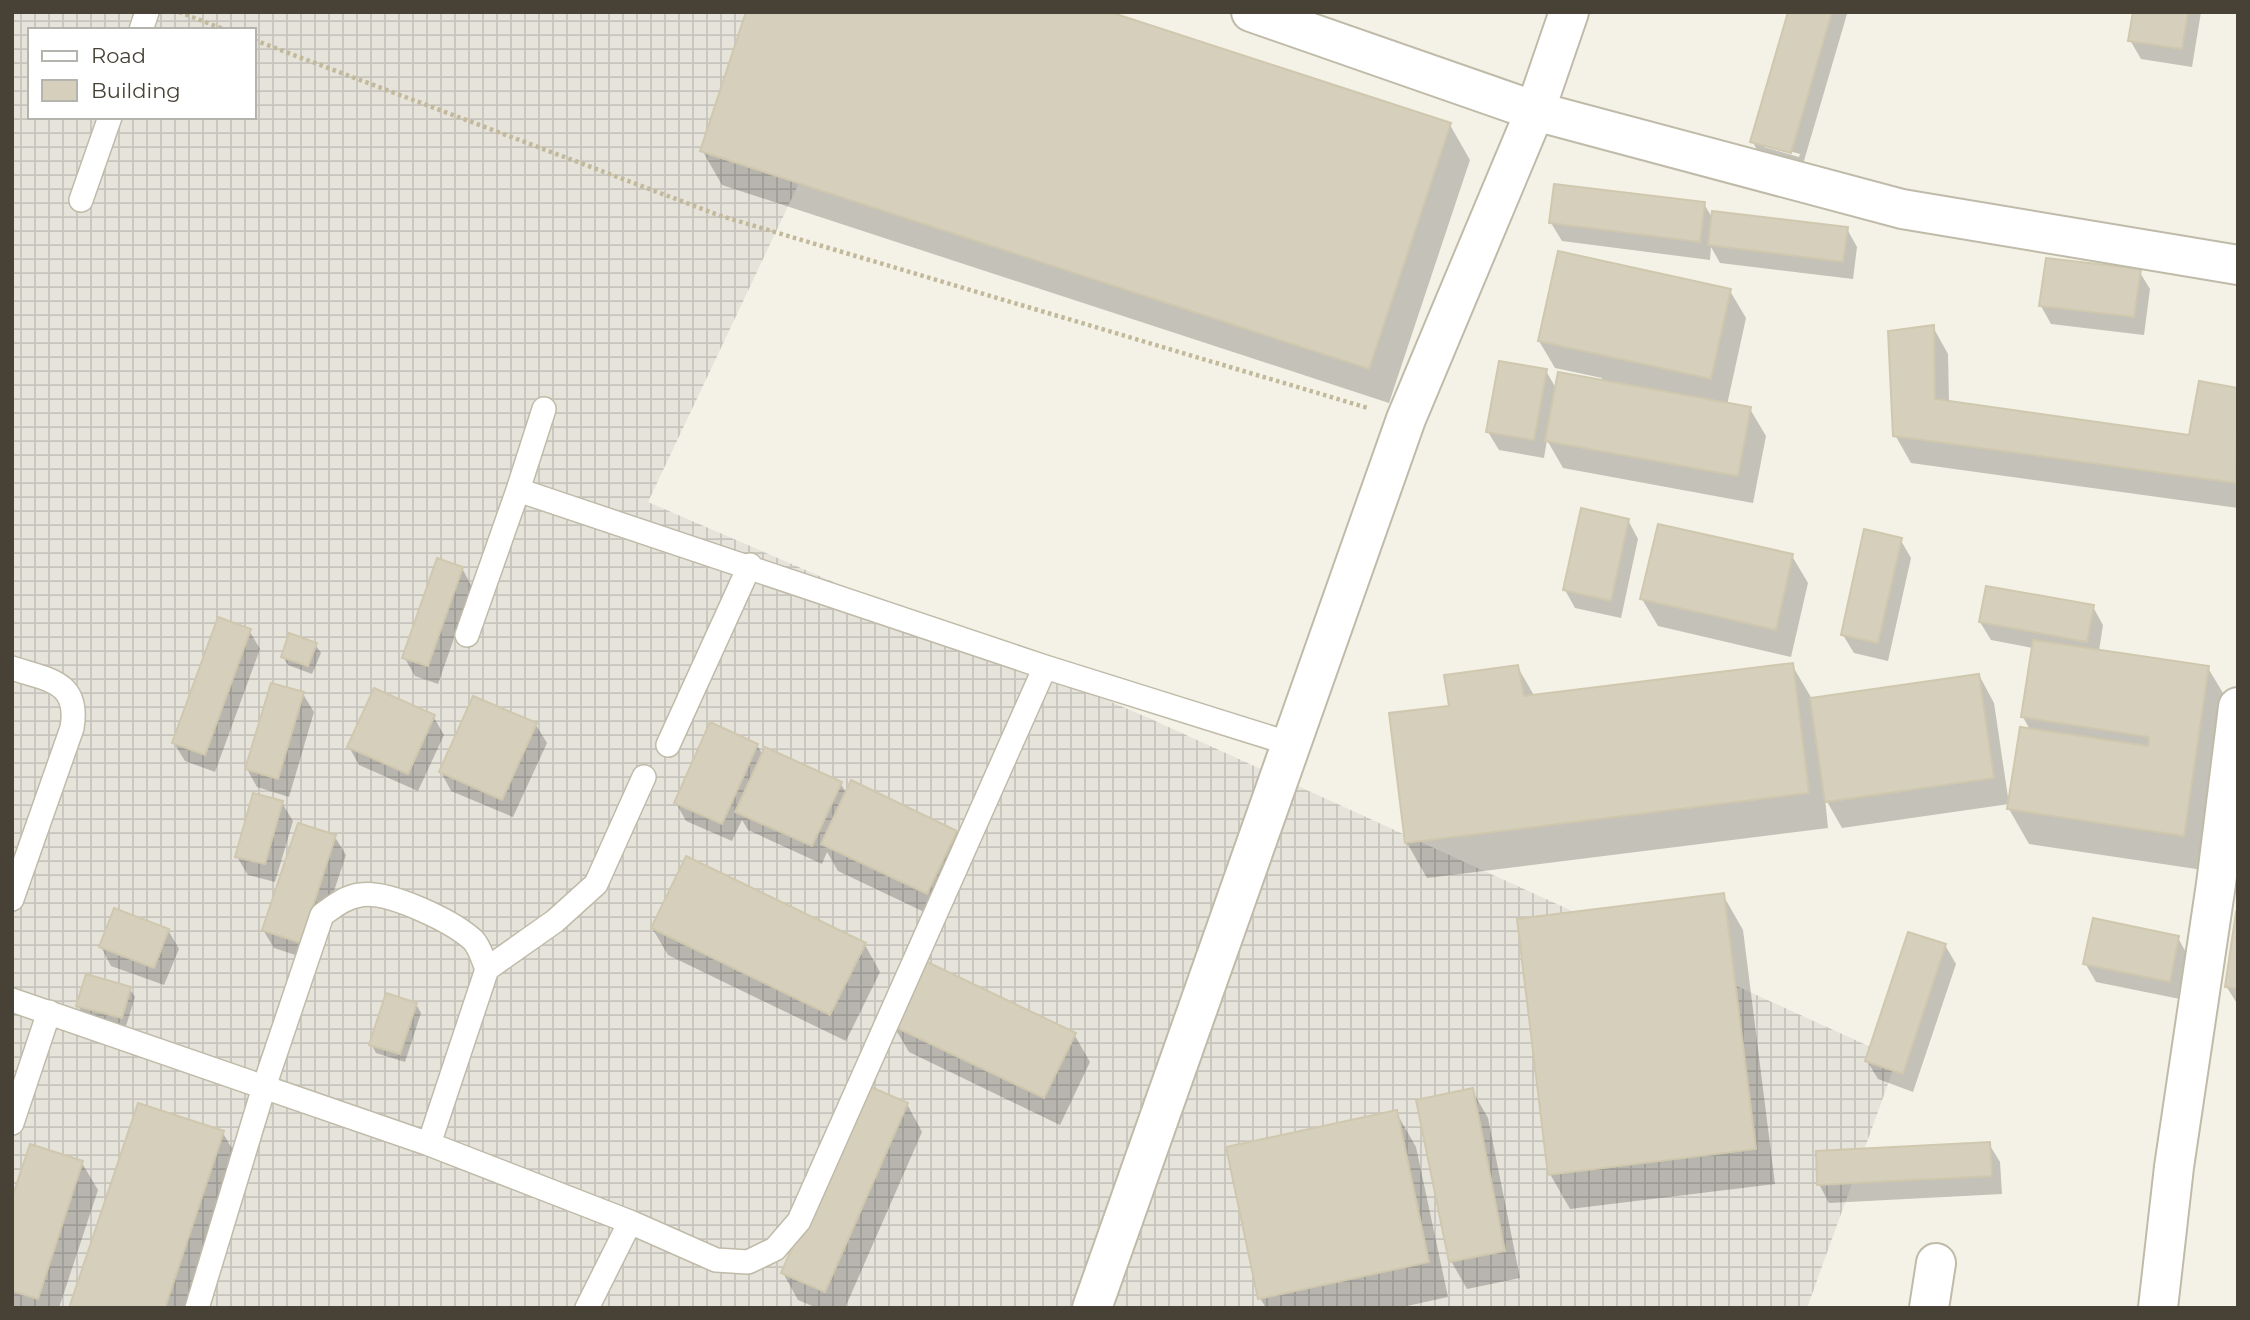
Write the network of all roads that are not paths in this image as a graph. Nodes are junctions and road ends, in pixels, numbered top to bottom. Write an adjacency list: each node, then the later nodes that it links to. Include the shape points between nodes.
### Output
1 (1251, 12): 3 (street)
2 (1569, 12): 3 (street)
3 (1535, 111): 6 (street, via 1902,209); 14 (street, via 1406,419)
4 (109, 119): 5 (lane)
5 (81, 200)
6 (2238, 265)
7 (544, 409): 8 (lane)
8 (518, 490): 9 (lane); 10 (lane)
9 (750, 565): 11 (lane); 15 (lane)
10 (467, 635)
11 (1045, 667): 14 (lane); 25 (lane, via 799,1221 775,1249 748,1262 716,1260)
12 (12, 668): 18 (lane, via 61,685 71,695 75,710)
13 (2238, 707): 17 (street)
14 (1291, 744): 29 (street)
15 (668, 745)
16 (644, 777): 19 (lane, via 596,884 555,921)
17 (2227, 885): 31 (street, via 2174,1167)
18 (12, 899)
19 (487, 969): 22 (lane, via 475,942 436,917 395,899 361,894 337,904 322,915); 24 (lane)
20 (12, 1000): 21 (lane)
21 (49, 1012): 22 (lane); 23 (lane)
22 (264, 1087): 24 (lane); 27 (lane)
23 (12, 1123)
24 (429, 1144): 25 (lane)
25 (630, 1222): 28 (lane)
26 (1936, 1263): 30 (street)
27 (197, 1308)
28 (587, 1308)
29 (1092, 1308)
30 (1929, 1308)
31 (2158, 1308)

